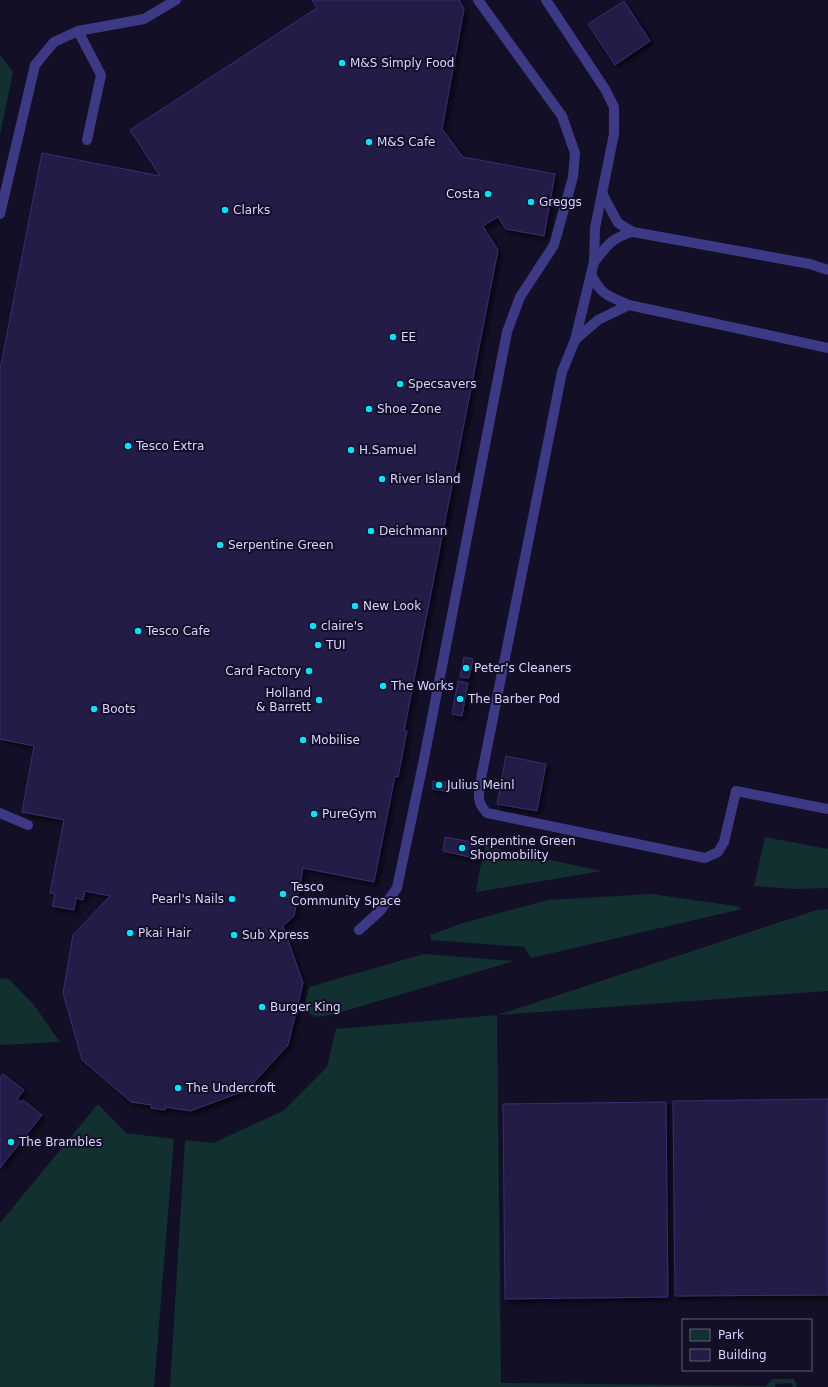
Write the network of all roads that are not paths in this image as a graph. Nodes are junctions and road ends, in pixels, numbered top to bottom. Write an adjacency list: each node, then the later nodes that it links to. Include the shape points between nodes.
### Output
1 (176, 0): 4 (lane, via 144,19)
2 (478, 0): 18 (lane, via 562,116 575,152 573,177 554,245 520,297 507,332 397,888 380,911)
3 (546, 0): 6 (lane, via 614,107 614,134)
4 (78, 31): 5 (lane, via 101,75); 7 (lane, via 54,42 35,64)
5 (87, 140)
6 (602, 193): 8 (lane, via 618,223); 9 (lane)
7 (0, 214)
8 (633, 232): 9 (lane, via 619,236); 10 (lane, via 810,264)
9 (594, 262): 11 (lane)
10 (828, 270)
11 (591, 274): 12 (lane, via 598,288 612,298); 13 (lane)
12 (629, 305): 13 (lane, via 598,320); 14 (lane)
13 (575, 340): 15 (lane, via 562,372 482,773 478,797 480,805 487,813 705,858 718,852 724,842 736,791)
14 (828, 348)
15 (828, 810)
16 (0, 813): 17 (lane)
17 (28, 825)
18 (359, 930)

